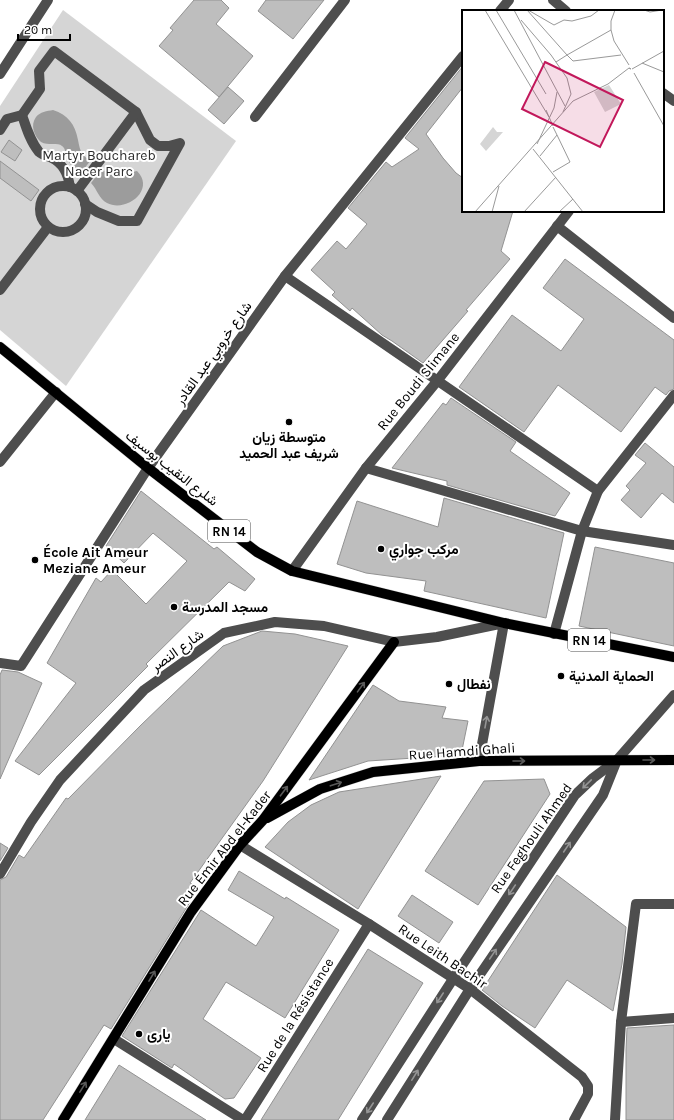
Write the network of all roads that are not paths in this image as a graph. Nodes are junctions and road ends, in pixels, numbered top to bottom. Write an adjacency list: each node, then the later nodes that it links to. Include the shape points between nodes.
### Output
1 (48, 0): 8 (street)
2 (345, 0): 13 (street)
3 (509, 0): 5 (street)
4 (553, 0): 6 (street)
5 (501, 10)
6 (565, 10)
7 (462, 57): 22 (street, شارع خروبي عبد القادر)
8 (0, 74)
9 (664, 94): 10 (street)
10 (674, 100)
11 (136, 112): 12 (street, via 54,51 39,71 40,89); 15 (street); 17 (street, via 150,140 158,146 180,143 137,221 119,221)
12 (22, 115): 14 (street, via 7,119); 15 (street, via 28,134 40,153 63,166)
13 (255, 117)
14 (0, 130)
15 (76, 187): 16 (street); 21 (street, via 54,187 42,198 40,214)
16 (85, 204): 17 (street); 19 (street)
17 (97, 212): 19 (street)
18 (568, 212): 20 (street, Rue Boudi Slimane)
19 (83, 220): 21 (street, via 78,226 63,232)
20 (557, 226): 24 (street); 26 (street, Rue Boudi Slimane)
21 (48, 227): 23 (street)
22 (285, 276): 26 (street); 30 (street, شارع خروبي عبد القادر)
23 (0, 290)
24 (674, 318)
25 (0, 347): 27 (main road, شلرع النقيب بوسيف / RN 14)
26 (438, 380): 31 (street, Rue Boudi Slimane); 32 (street)
27 (56, 392): 29 (street); 30 (main road, شلرع النقيب بوسيف / RN 14)
28 (674, 395): 32 (street)
29 (0, 462)
30 (148, 468): 35 (main road, شلرع النقيب بوسيف / RN 14, via 257,552); 40 (street, شارع خروبي عبد القادر, via 21,666)
31 (366, 468): 33 (street); 35 (street, Rue Boudi Slimane)
32 (598, 491): 33 (street)
33 (582, 531): 34 (street); 37 (street)
34 (674, 545)
35 (292, 571): 36 (main road, شلرع النقيب بوسيف / RN 14)
36 (504, 623): 37 (main road, RN 14); 38 (street, شارع النصر, via 437,637); 44 (street, one-way to 36)
37 (554, 634): 39 (main road, RN 14)
38 (394, 642): 45 (main road, Rue Émir Abd el-Kader, one-way to 38); 47 (street, شارع النصر, via 324,626 275,622 224,633 144,690 60,780)
39 (674, 656)
40 (0, 663)
41 (674, 695): 42 (street)
42 (617, 760): 43 (main road, Rue Hamdi Ghali, one-way to 43); 44 (main road, Rue Hamdi Ghali, one-way to 42); 50 (street, Rue Feghouli Ahmed, one-way to 50, via 575,795); 51 (street, one-way to 42, via 602,795)
43 (674, 760)
44 (479, 761): 45 (main road, Rue Hamdi Ghali, one-way to 44, via 320,789 373,772)
45 (263, 820): 46 (main road, Rue Émir Abd el-Kader)
46 (240, 845): 49 (street, Rue Leith Bachir); 54 (main road, Rue Émir Abd el-Kader, one-way to 46, via 191,912)
47 (0, 874)
48 (674, 904): 53 (street, via 636,904)
49 (369, 924): 50 (street, Rue Leith Bachir); 56 (street, Rue de la Résistance)
50 (453, 978): 51 (street, Rue Leith Bachir); 57 (street, Rue Feghouli Ahmed, one-way to 57)
51 (470, 989): 58 (street, one-way to 51); 59 (street, Rue Leith Bachir, via 582,1077 588,1086 588,1094)
52 (674, 1018): 53 (street)
53 (621, 1022): 60 (street)
54 (114, 1039): 55 (main road, Rue Émir Abd el-Kader, one-way to 54); 56 (street)
55 (63, 1120)
56 (244, 1120)
57 (362, 1120)
58 (387, 1120)
59 (574, 1120)
60 (615, 1120)

